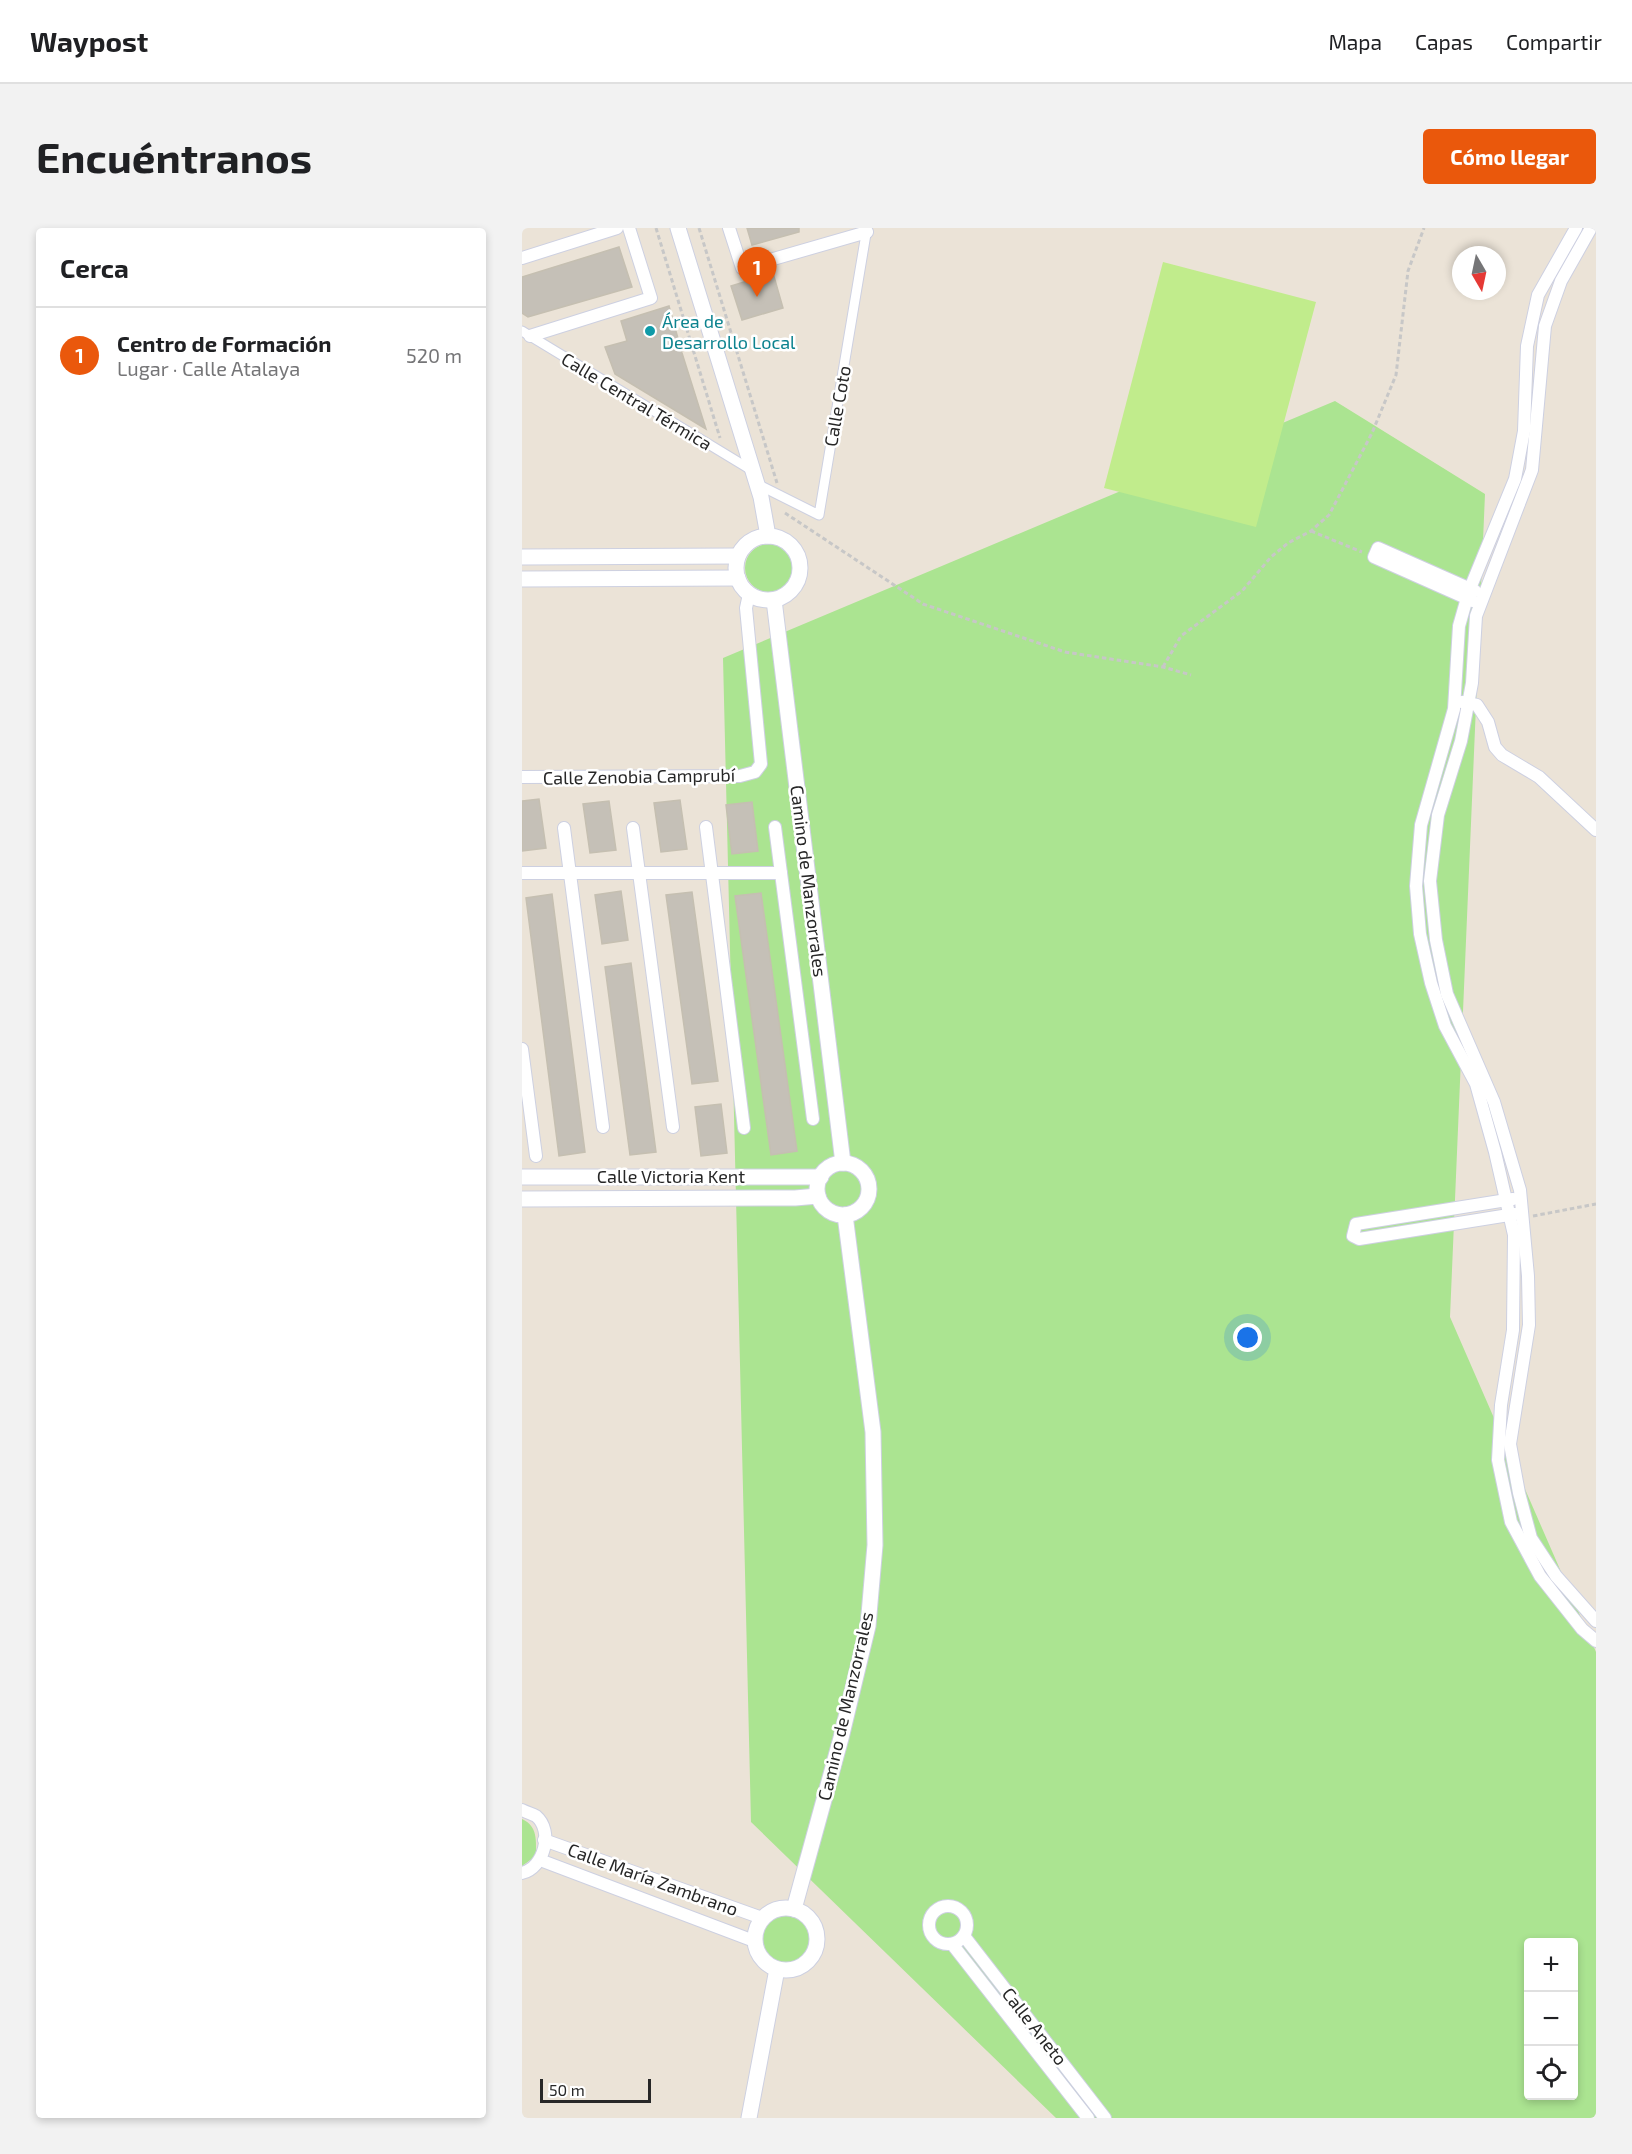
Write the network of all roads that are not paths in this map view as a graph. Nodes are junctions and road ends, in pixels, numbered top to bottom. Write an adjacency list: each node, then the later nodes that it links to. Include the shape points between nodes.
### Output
1 (617, 228): 8 (street)
2 (628, 228): 9 (street, via 651,298)
3 (678, 228): 10 (street)
4 (729, 228): 7 (street, via 742,267)
5 (1576, 228): 18 (street, via 1538,295 1527,346 1524,431 1515,479)
6 (1591, 228): 20 (street, via 1562,281 1545,326 1533,470)
7 (867, 230): 10 (street, Calle Coto, via 819,515)
8 (522, 258)
9 (526, 334): 10 (street, Calle Central Térmica, via 725,454)
10 (757, 484): 11 (street)
11 (768, 536): 12 (street, via 750,542); 19 (street, via 788,542 800,560 798,580 792,589)
12 (738, 556): 13 (street); 15 (street)
13 (522, 557)
14 (1374, 557): 18 (street, via 1378,548)
15 (738, 578): 16 (street); 17 (street)
16 (522, 579)
17 (749, 594): 19 (street); 23 (street, Calle Zenobia Camprubí, via 746,608 761,764 754,772 740,776)
18 (1469, 594): 20 (street); 21 (street, via 1459,626)
19 (774, 600): 40 (street, Camino de Manzorrales)
20 (1483, 600): 22 (street, via 1476,616)
21 (1455, 700): 22 (street); 46 (street, via 1421,825 1416,886 1420,934 1445,1026 1476,1084)
22 (1468, 704): 28 (street, via 1478,705 1502,755 1539,777); 44 (street, via 1438,815 1430,881 1436,940 1448,994 1494,1102)
23 (522, 777)
24 (706, 827): 32 (street)
25 (775, 827): 33 (street)
26 (564, 828): 30 (street)
27 (633, 828): 31 (street)
28 (1596, 830)
29 (522, 873): 30 (street)
30 (569, 873): 31 (street); 36 (street)
31 (640, 873): 32 (street); 37 (street)
32 (712, 873): 33 (street); 38 (street)
33 (781, 873): 35 (street)
34 (522, 1049): 39 (street)
35 (813, 1119)
36 (603, 1127)
37 (673, 1127)
38 (744, 1128)
39 (536, 1156)
40 (843, 1163): 42 (street, via 830,1167); 48 (street, via 860,1169 869,1184 867,1201)
41 (522, 1177): 42 (street, Calle Victoria Kent)
42 (821, 1177): 43 (street)
43 (818, 1196): 45 (street, Calle Victoria Kent); 48 (street, via 828,1210)
44 (1521, 1197): 46 (street); 49 (street)
45 (522, 1199)
46 (1506, 1200): 47 (street); 47 (street, via 1356,1224 1353,1236 1359,1239)
47 (1509, 1214): 49 (street); 51 (street, via 1514,1235 1513,1330 1501,1405 1498,1460 1511,1522 1540,1576)
48 (845, 1215): 56 (street, Camino de Manzorrales, via 873,1432 875,1545 867,1626)
49 (1522, 1216): 50 (street, via 1529,1325 1510,1444 1531,1538 1556,1576)
50 (1596, 1621)
51 (1596, 1641)
52 (522, 1810): 53 (street, via 536,1817 544,1830)
53 (544, 1840): 54 (street); 57 (street, Calle María Zambrano)
54 (540, 1860): 55 (street); 59 (street, Calle María Zambrano)
55 (522, 1872)
56 (794, 1908): 57 (street, via 777,1909); 61 (street, via 803,1912 815,1928 816,1948 812,1957 796,1969)
57 (762, 1918): 59 (street)
58 (964, 1936): 60 (street); 60 (street, via 967,1923 961,1912 950,1906 937,1910 930,1920 930,1933 939,1942); 64 (street, Calle Aneto)
59 (754, 1941): 61 (street, via 761,1959)
60 (952, 1944): 63 (street, Calle Aneto)
61 (777, 1969): 62 (street)
62 (749, 2118)
63 (1088, 2118)
64 (1105, 2118)

